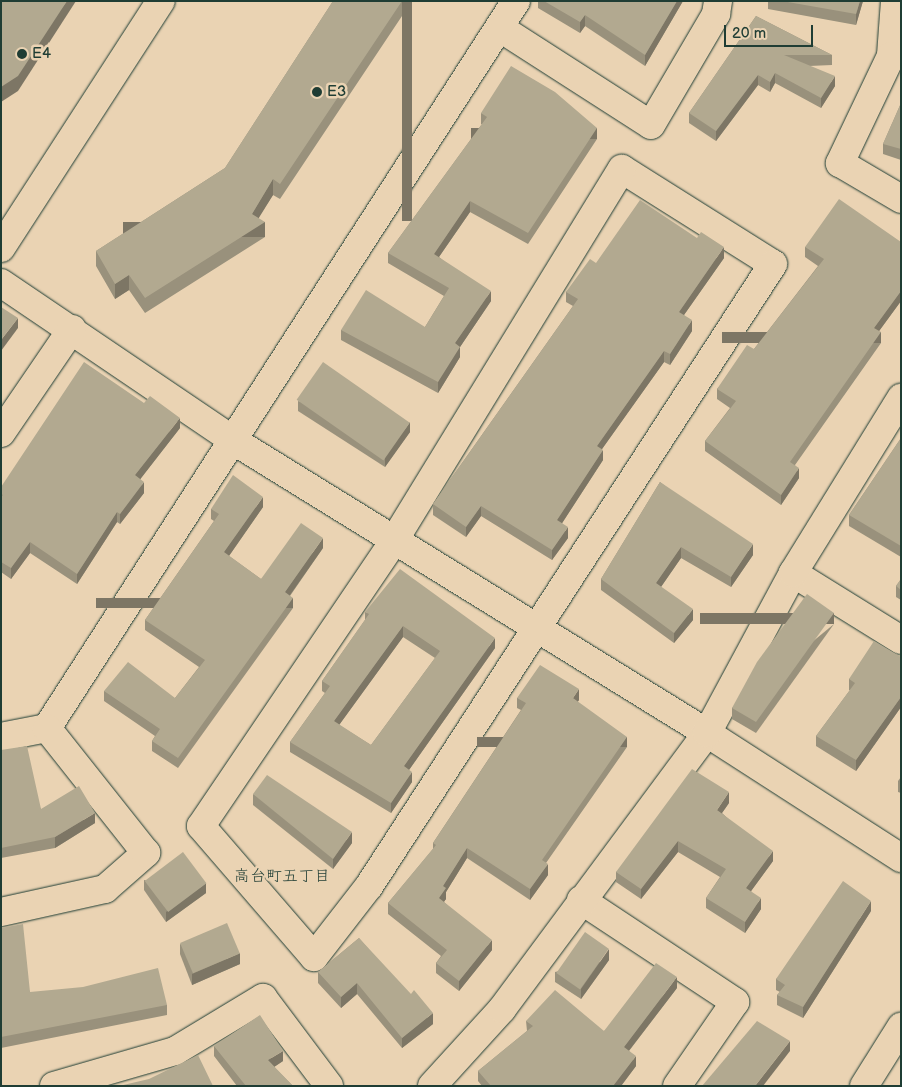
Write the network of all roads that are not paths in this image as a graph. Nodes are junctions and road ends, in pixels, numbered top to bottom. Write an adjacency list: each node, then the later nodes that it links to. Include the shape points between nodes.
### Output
1 (161, 1): 7 (street)
2 (516, 1): 5 (street)
3 (718, 1): 5 (street, via 716,14 651,125)
4 (896, 1): 6 (street, via 891,56 840,163)
5 (500, 28): 12 (street)
6 (901, 199)
7 (1, 248)
8 (1, 282): 9 (street)
9 (72, 329): 11 (street); 12 (street)
10 (901, 398): 14 (street)
11 (1, 433)
12 (234, 441): 13 (street); 17 (street)
13 (395, 539): 15 (street); 15 (street, via 201,826 314,957 369,886); 15 (street, via 622,169 773,264)
14 (793, 573): 16 (street); 18 (street)
15 (537, 632): 18 (street)
16 (901, 640)
17 (48, 728): 19 (street); 22 (street, via 146,853 105,889)
18 (707, 733): 20 (street); 21 (street)
19 (1, 737)
20 (901, 858)
21 (581, 900): 26 (street, via 502,1009); 27 (street, via 735,1002)
22 (1, 912)
23 (901, 1027): 28 (street)
24 (54, 1086): 25 (street, via 175,1051 263,998)
25 (329, 1086)
26 (432, 1086)
27 (677, 1086)
28 (864, 1086)

